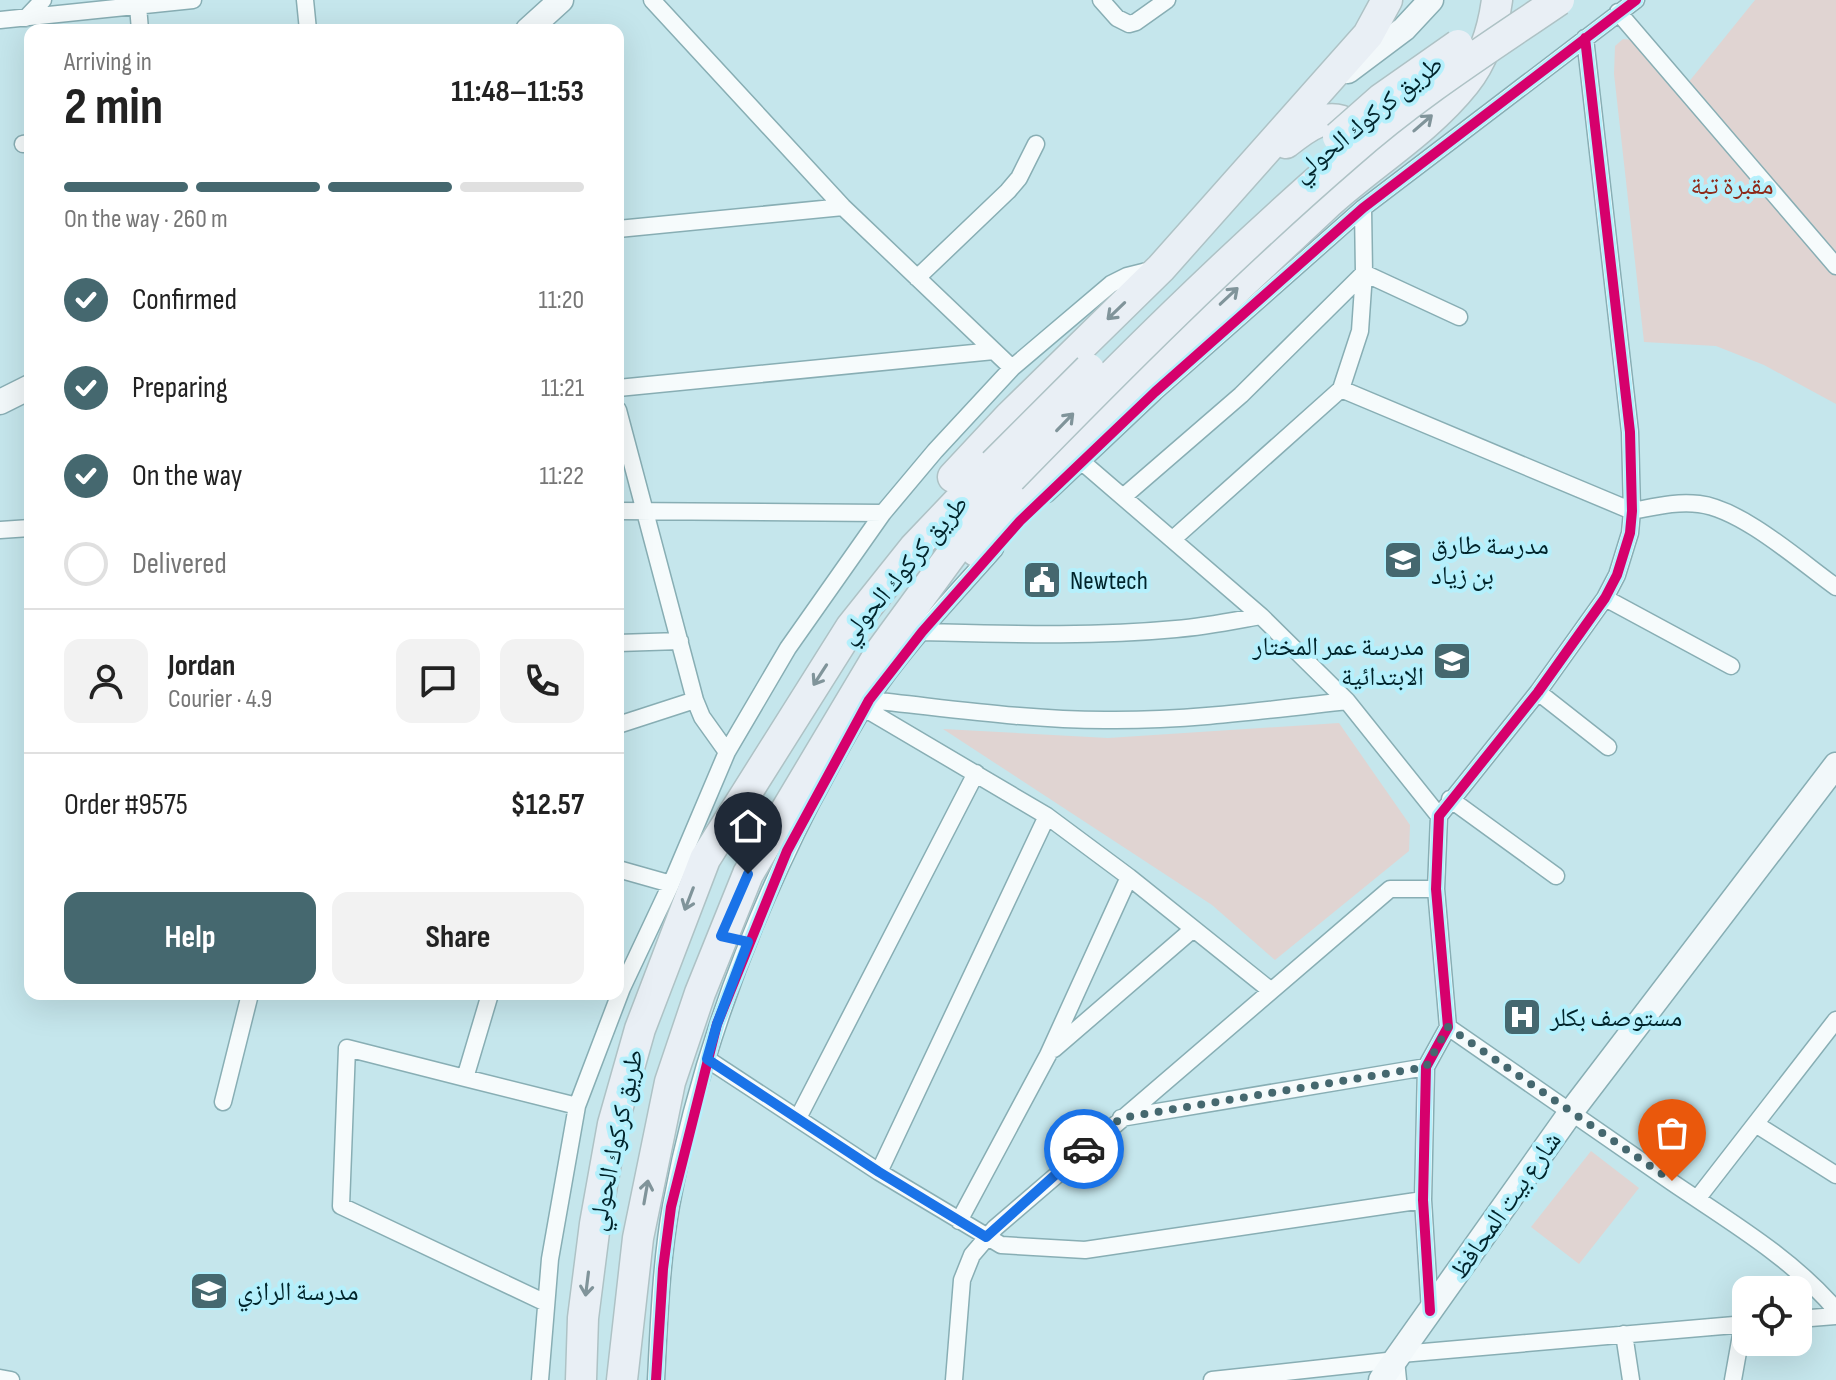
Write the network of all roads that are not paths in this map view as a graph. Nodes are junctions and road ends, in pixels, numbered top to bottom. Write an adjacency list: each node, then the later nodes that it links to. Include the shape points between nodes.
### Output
1 (43, 0): 16 (street)
2 (193, 0): 14 (street)
3 (305, 0): 19 (street)
4 (561, 0): 20 (main road)
5 (652, 0): 26 (street)
6 (1101, 0): 7 (street, via 1129,24)
7 (1167, 0)
8 (1387, 0): 22 (highway, via 1368,35)
9 (1431, 0): 22 (main road, via 1404,29)
10 (1497, 0): 25 (highway, one-way to 10, via 1467,81 1489,40)
11 (1522, 0): 43 (highway, طريق كركوك الحولي, bridge, via 1365,113 1173,289)
12 (1559, 0): 43 (highway, طريق كركوك الحولي, one-way to 12, bridge, via 1098,389 1348,153)
13 (1636, 0): 15 (street)
14 (138, 6): 16 (street); 18 (street)
15 (1618, 12): 21 (street); 30 (street)
16 (26, 18): 17 (street)
17 (0, 20)
18 (140, 24)
19 (307, 24)
20 (535, 24)
21 (1585, 38): 27 (street); 47 (street, via 1630,432)
22 (1314, 96): 24 (highway)
23 (1036, 144): 33 (street, via 1008,191)
24 (1233, 187): 25 (highway, via 1305,128 1336,119 1354,131 1358,153); 31 (highway)
25 (1328, 204): 29 (highway)
26 (843, 207): 28 (street); 33 (street)
27 (1363, 208): 29 (street); 32 (street)
28 (624, 228)
29 (1296, 250): 42 (street); 59 (highway, one-way to 29, via 920,618 1064,454 1129,390)
30 (1836, 266)
31 (1161, 268): 36 (street, via 1111,284); 55 (highway, one-way to 55, via 1009,417 922,512 864,586)
32 (1364, 273): 34 (street); 38 (street, via 1360,331); 44 (street, via 1241,395)
33 (917, 278): 35 (street)
34 (1459, 317)
35 (994, 351): 36 (street); 37 (street)
36 (1012, 368): 48 (street)
37 (624, 387)
38 (1341, 389): 47 (street); 51 (street)
39 (24, 390): 40 (main road)
40 (0, 402)
41 (624, 432): 46 (street)
42 (1081, 461): 44 (street); 56 (street)
43 (1002, 471): 55 (highway, طريق كركوك الحولي, via 914,548); 59 (highway, طريق كركوك الحولي, via 990,502)
44 (1123, 497): 51 (street)
45 (624, 511): 46 (street)
46 (645, 511): 48 (street); 57 (street)
47 (1632, 511): 52 (street, via 1674,503 1721,509); 53 (street, via 1624,553)
48 (883, 513): 67 (street, via 788,648)
49 (24, 528): 50 (street)
50 (0, 530)
51 (1173, 539): 54 (street)
52 (1836, 587)
53 (1605, 598): 60 (street); 61 (street)
54 (1261, 616): 56 (street, via 1121,633); 63 (street)
55 (851, 627): 91 (highway, طريق كركوك الحولي, one-way to 91, via 705,859)
56 (922, 632): 64 (street)
57 (680, 641): 58 (street); 62 (street)
58 (624, 643)
59 (881, 651): 79 (highway, طريق كركوك الحولي, via 748,874)
60 (1731, 666)
61 (1538, 692): 66 (street); 70 (street)
62 (695, 700): 65 (street); 67 (street)
63 (1347, 701): 64 (street, via 1104,720); 72 (street)
64 (866, 704): 69 (street); 79 (street)
65 (624, 723)
66 (1608, 747)
67 (727, 752): 76 (street)
68 (1836, 765): 96 (main road, شارع بيت المحافظ)
69 (976, 773): 71 (street); 97 (street)
70 (1450, 799): 72 (street); 74 (street)
71 (1047, 816): 75 (street); 100 (street)
72 (1439, 816): 77 (street)
73 (624, 871): 76 (street)
74 (1556, 876)
75 (1129, 877): 78 (street); 88 (street)
76 (671, 884): 80 (street)
77 (1436, 889): 81 (street, via 1390,889); 86 (street)
78 (1192, 930): 81 (street); 88 (street)
79 (735, 939): 89 (street); 93 (highway, طريق كركوك الحولي)
80 (624, 980)
81 (1270, 990): 98 (street)
82 (248, 1000): 94 (street)
83 (488, 1000): 92 (street)
84 (616, 1000): 95 (street)
85 (1836, 1020): 87 (street)
86 (1448, 1027): 90 (street); 96 (street)
87 (1829, 1044): 99 (street)
88 (1048, 1055): 104 (street)
89 (707, 1059): 97 (street); 118 (street, via 671,1207)
90 (1426, 1067): 98 (street); 103 (street)
91 (628, 1070): 93 (highway); 116 (highway, طريق كركوك الحولي, one-way to 116, via 595,1224)
92 (465, 1078): 95 (street); 106 (street, via 347,1048 341,1206)
93 (670, 1082): 117 (highway, طريق كركوك الحولي, one-way to 93, via 638,1238)
94 (223, 1102)
95 (577, 1106): 106 (street)
96 (1571, 1112): 102 (street); 108 (main road, شارع بيت المحافظ)
97 (798, 1118): 100 (street)
98 (1121, 1118): 105 (street)
99 (1757, 1125): 101 (street); 102 (street)
100 (879, 1172): 104 (street)
101 (1836, 1175)
102 (1697, 1199): 107 (street, via 1793,1268)
103 (1423, 1200): 105 (street, via 1085,1250 1001,1245); 108 (street)
104 (959, 1221): 105 (street)
105 (986, 1237): 119 (street, via 962,1280)
106 (546, 1303): 115 (street)
107 (1836, 1310)
108 (1430, 1311): 114 (main road, شارع بيت المحافظ)
109 (1836, 1316): 110 (street)
110 (1812, 1318)
111 (1732, 1325): 112 (street)
112 (1624, 1334): 114 (street); 122 (street)
113 (1738, 1356): 123 (street)
114 (1398, 1365): 120 (street); 121 (main road, شارع بيت المحافظ)
115 (540, 1380)
116 (581, 1380)
117 (622, 1380)
118 (656, 1380)
119 (954, 1380)
120 (1212, 1380)
121 (1381, 1380)
122 (1631, 1380)
123 (1733, 1380)

